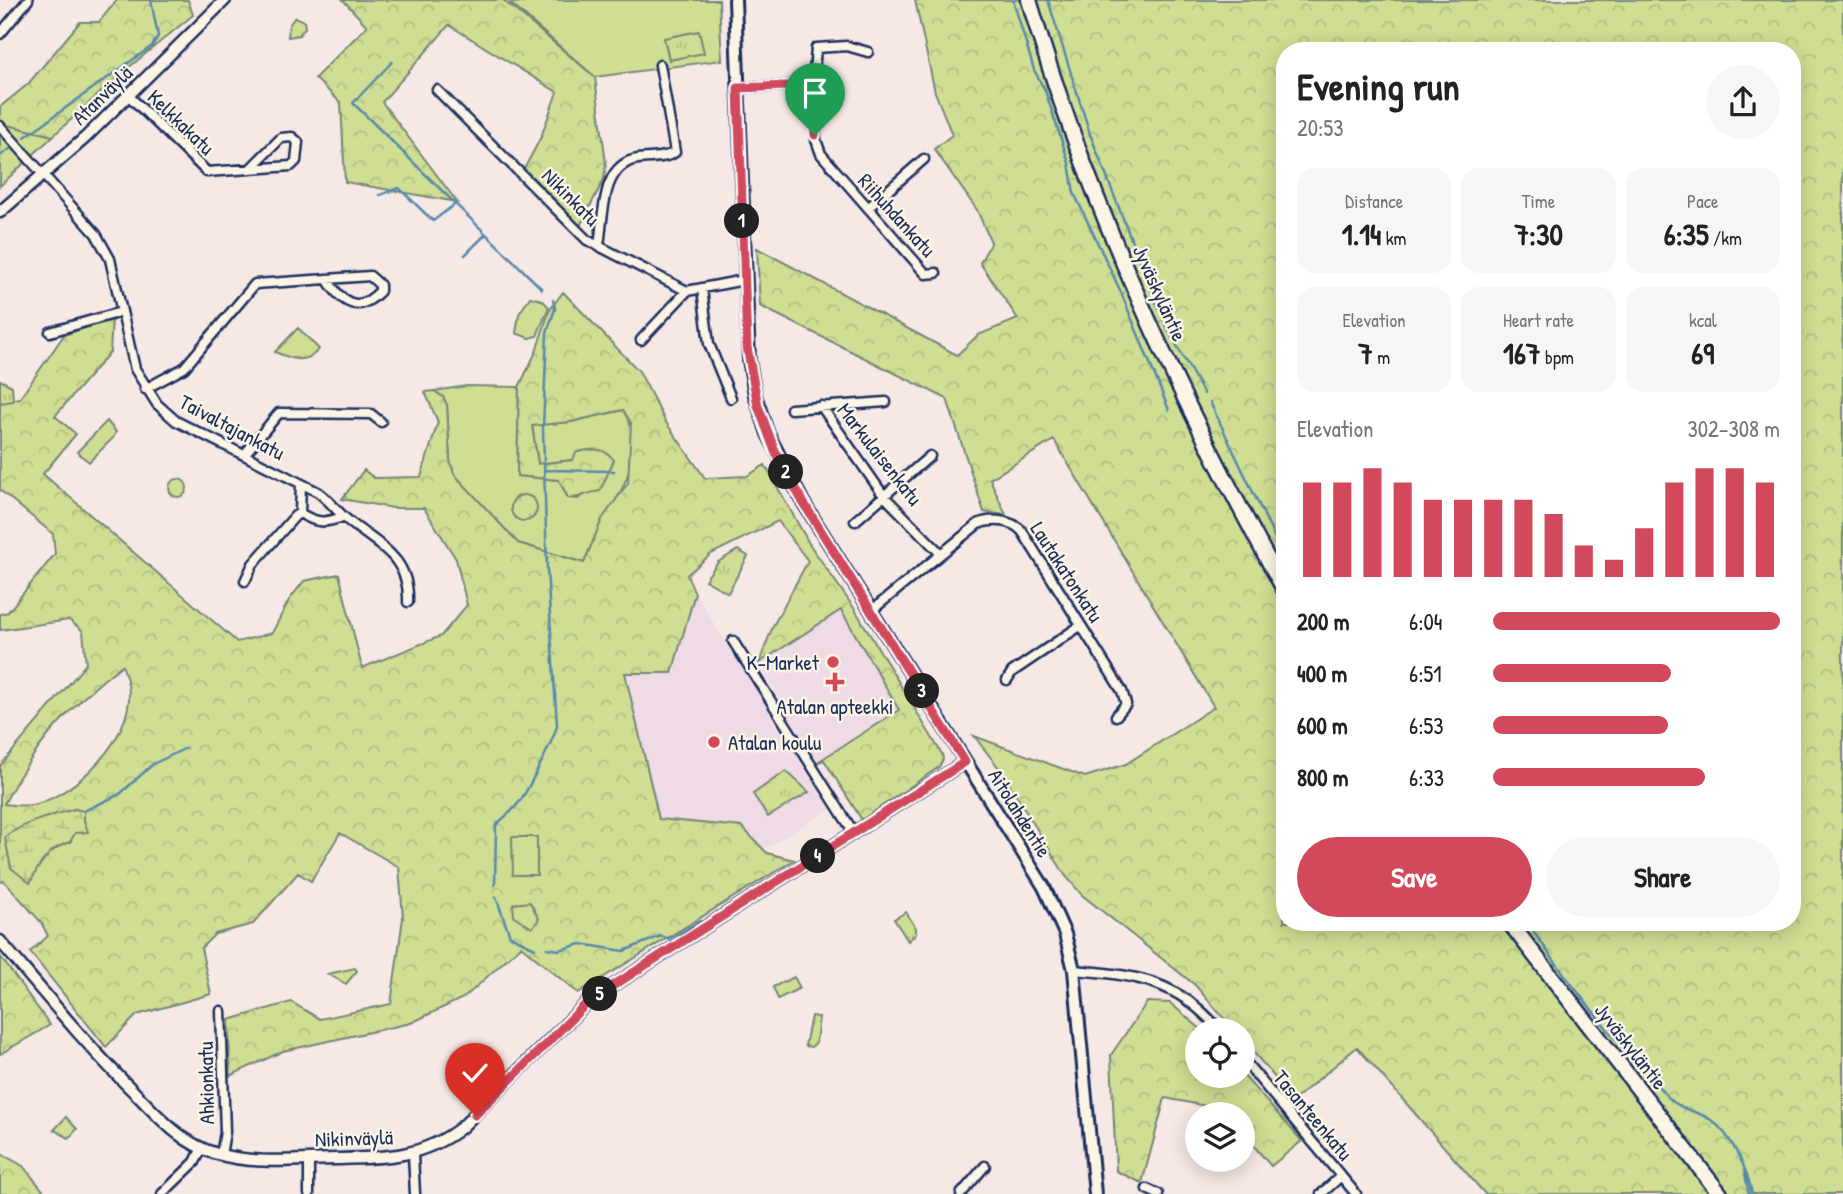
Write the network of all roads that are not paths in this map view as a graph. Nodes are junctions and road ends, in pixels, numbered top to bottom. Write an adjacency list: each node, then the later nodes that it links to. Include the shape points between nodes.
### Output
1 (28, 0): 5 (street)
2 (225, 0): 11 (street, Atanväylä)
3 (735, 0): 9 (main road, Aitolahdentie)
4 (1029, 0): 41 (highway, Jyväskyläntie, via 1110,232 1230,490)
5 (0, 34)
6 (868, 52): 8 (street, Riihuhdankatu, via 847,46 816,48)
7 (660, 65): 18 (street, via 675,152 616,167)
8 (813, 85): 9 (street); 16 (street, Riihuhdankatu, via 821,155)
9 (738, 88): 21 (main road, Aitolahdentie)
10 (437, 90): 18 (street, Nikinkatu, via 587,240)
11 (129, 96): 14 (street, Kelkkakatu, via 207,172); 15 (street, Atanväylä)
12 (0, 126): 15 (street, Taivaltajankatu)
13 (924, 159): 16 (street)
14 (250, 169): 14 (street, Kelkkakatu, via 290,166 296,161 298,142 281,138)
15 (45, 174): 17 (street, Atanväylä); 24 (street, Taivaltajankatu, via 96,234 110,259)
16 (868, 208): 19 (street, Riihuhdankatu, via 926,274)
17 (0, 212)
18 (599, 245): 23 (street, Nikinkatu)
19 (936, 273)
20 (327, 279): 20 (street, via 370,276 380,291 360,306 349,303); 27 (street, via 255,284 184,368)
21 (744, 279): 22 (street); 44 (main road, Aitolahdentie, via 750,369 768,434 798,494)
22 (702, 289): 23 (street); 28 (street, via 709,344)
23 (687, 292): 26 (street)
24 (121, 312): 25 (street); 27 (street, Taivaltajankatu, via 135,369)
25 (50, 331)
26 (641, 340)
27 (145, 389): 33 (street, Taivaltajankatu, via 176,421)
28 (731, 398)
29 (886, 402): 30 (street)
30 (821, 406): 31 (street); 36 (street, Markulaisenkatu)
31 (791, 409)
32 (381, 422): 33 (street, via 371,414 279,413)
33 (244, 456): 35 (street, Taivaltajankatu)
34 (930, 457): 36 (street)
35 (301, 484): 37 (street); 38 (street, Taivaltajankatu, via 333,503)
36 (884, 496): 39 (street); 40 (street, Markulaisenkatu)
37 (300, 513): 38 (street, via 313,522); 42 (street, via 253,564)
38 (343, 517): 43 (street, Taivaltajankatu, via 396,557)
39 (855, 521)
40 (940, 553): 44 (street, Lautakatonkatu); 45 (street, Lautakatonkatu, via 985,521 1017,526)
41 (1276, 574)
42 (245, 581)
43 (408, 602)
44 (871, 611): 49 (main road, Aitolahdentie)
45 (1080, 626): 47 (street); 48 (street, Lautakatonkatu, via 1126,698 1125,708)
46 (733, 641): 50 (street)
47 (1007, 680)
48 (1116, 716)
49 (965, 762): 50 (street, Nikinväylä); 53 (main road, Aitolahdentie, via 1044,887 1065,934)
50 (854, 833): 58 (street, Nikinväylä, via 589,1001 462,1127)
51 (1516, 931): 72 (highway, Jyväskyläntie)
52 (0, 941): 57 (street, Nikinväylä, via 79,1037 173,1129)
53 (1074, 970): 55 (street, via 1146,979 1172,989); 68 (main road, Aitolahdentie)
54 (222, 1011): 59 (street, Ahkionkatu, via 225,1135)
55 (1208, 1018)
56 (1255, 1073): 62 (street, Tasanteenkatu)
57 (202, 1148): 59 (street, Nikinväylä); 64 (street, Ahkionkatu)
58 (413, 1154): 60 (street, Nikinväylä); 66 (street)
59 (221, 1155): 60 (street, Nikinväylä)
60 (309, 1160): 65 (street)
61 (985, 1166): 67 (street)
62 (1342, 1177): 70 (street); 71 (street, Tasanteenkatu)
63 (1147, 1189): 69 (street)
64 (162, 1194)
65 (309, 1194)
66 (415, 1194)
67 (961, 1194)
68 (1095, 1194)
69 (1158, 1194)
70 (1321, 1194)
71 (1356, 1194)
72 (1720, 1194)

